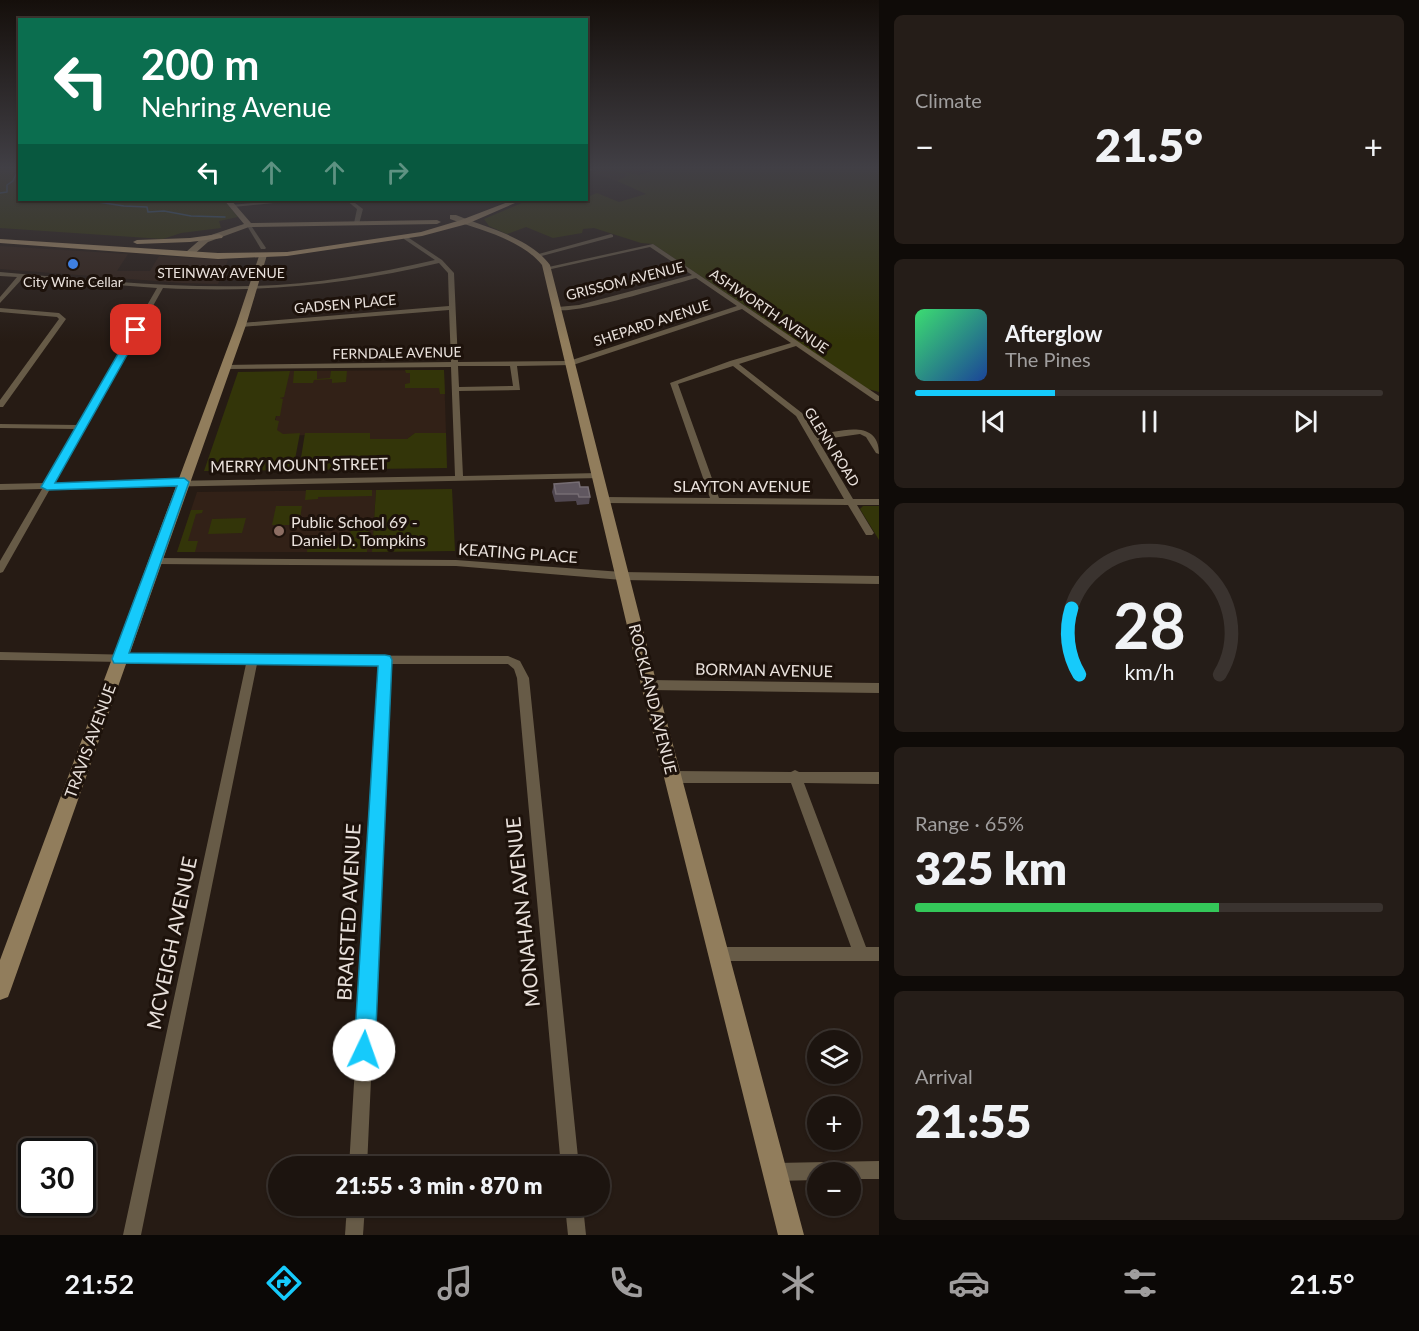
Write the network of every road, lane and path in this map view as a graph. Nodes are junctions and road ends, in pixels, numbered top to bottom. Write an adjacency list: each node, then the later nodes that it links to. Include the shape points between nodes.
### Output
1 (244, 227): 9 (street)
2 (249, 227): 16 (street)
3 (400, 227): 8 (street)
4 (425, 227): 8 (main road)
5 (442, 227): 8 (main road)
6 (474, 227): 18 (street)
7 (0, 233): 13 (main road)
8 (403, 235): 16 (main road, via 313,251); 19 (street)
9 (219, 236): 13 (main road); 14 (street)
10 (611, 236): 11 (street)
11 (603, 238): 15 (street); 18 (street)
12 (0, 241): 17 (main road)
13 (137, 242): 14 (main road)
14 (196, 246): 16 (main road); 17 (street)
15 (622, 250): 20 (street); 23 (street, ASHWORTH AVENUE, via 651,245)
16 (263, 251): 17 (main road); 25 (street, TRAVIS AVENUE)
17 (189, 254)
18 (538, 255): 20 (street, ROCKLAND AVENUE)
19 (440, 261): 25 (street, STEINWAY AVENUE, via 353,279); 28 (street, via 451,273)
20 (547, 268): 29 (street, ROCKLAND AVENUE)
21 (0, 274): 22 (street, STEINWAY AVENUE)
22 (22, 275): 24 (street, STEINWAY AVENUE); 26 (street)
23 (697, 276): 27 (street, ASHWORTH AVENUE); 29 (street, GRISSOM AVENUE)
24 (161, 286): 25 (street, STEINWAY AVENUE); 42 (street)
25 (253, 288): 31 (street, TRAVIS AVENUE)
26 (0, 301)
27 (742, 307): 32 (street, ASHWORTH AVENUE); 33 (street, SHEPARD AVENUE)
28 (452, 308): 31 (street, GADSEN PLACE); 35 (street)
29 (558, 309): 33 (street, ROCKLAND AVENUE)
30 (0, 310): 40 (street, via 53,314 63,319)
31 (241, 325): 37 (street, TRAVIS AVENUE)
32 (795, 344): 34 (street); 39 (street, ASHWORTH AVENUE)
33 (570, 363): 36 (street, FERNDALE AVENUE); 45 (street, ROCKLAND AVENUE)
34 (733, 363): 43 (street, GLENN ROAD, via 799,415); 51 (street, via 673,385)
35 (454, 364): 36 (street, FERNDALE AVENUE); 37 (street, FERNDALE AVENUE); 38 (street)
36 (513, 364): 38 (street, via 517,388)
37 (225, 367): 47 (street, TRAVIS AVENUE)
38 (455, 389): 46 (street)
39 (879, 399)
40 (0, 405)
41 (0, 426): 42 (street)
42 (81, 427): 49 (street)
43 (814, 438): 44 (street, via 861,431); 52 (street, GLENN ROAD)
44 (879, 451)
45 (599, 477): 46 (street, MERRY MOUNT STREET); 50 (street, ROCKLAND AVENUE)
46 (459, 478): 47 (street, MERRY MOUNT STREET)
47 (184, 482): 49 (street, MERRY MOUNT STREET); 56 (street, TRAVIS AVENUE)
48 (0, 487): 49 (street, MERRY MOUNT STREET)
49 (47, 487): 55 (street)
50 (604, 500): 51 (street, SLAYTON AVENUE); 58 (street, ROCKLAND AVENUE)
51 (716, 501): 52 (street, SLAYTON AVENUE)
52 (850, 502): 53 (street, SLAYTON AVENUE); 54 (street, GLENN ROAD)
53 (879, 502)
54 (870, 533)
55 (3, 560): 57 (street)
56 (155, 561): 58 (street, KEATING PLACE, via 456,562); 61 (street, TRAVIS AVENUE)
57 (0, 570)
58 (622, 576): 59 (street, KEATING PLACE); 64 (street, ROCKLAND AVENUE)
59 (879, 580)
60 (0, 656): 61 (street)
61 (119, 659): 62 (street); 72 (street, TRAVIS AVENUE)
62 (252, 660): 63 (street); 79 (street, MCVEIGH AVENUE)
63 (385, 660): 73 (street, BRAISTED AVENUE); 74 (street, MONAHAN AVENUE, via 508,660 520,667)
64 (649, 685): 65 (street, BORMAN AVENUE); 67 (street, ROCKLAND AVENUE)
65 (879, 688)
66 (795, 776): 67 (street); 68 (street); 70 (street)
67 (673, 777): 69 (street, ROCKLAND AVENUE)
68 (879, 778)
69 (718, 954): 70 (street); 76 (street, ROCKLAND AVENUE)
70 (861, 954): 71 (street)
71 (879, 954)
72 (0, 989)
73 (359, 1156)
74 (569, 1156)
75 (879, 1170): 76 (street)
76 (775, 1172): 82 (street, ROCKLAND AVENUE)
77 (355, 1216): 80 (street)
78 (575, 1216): 81 (street)
79 (132, 1235)
80 (354, 1235)
81 (577, 1235)
82 (791, 1235)

